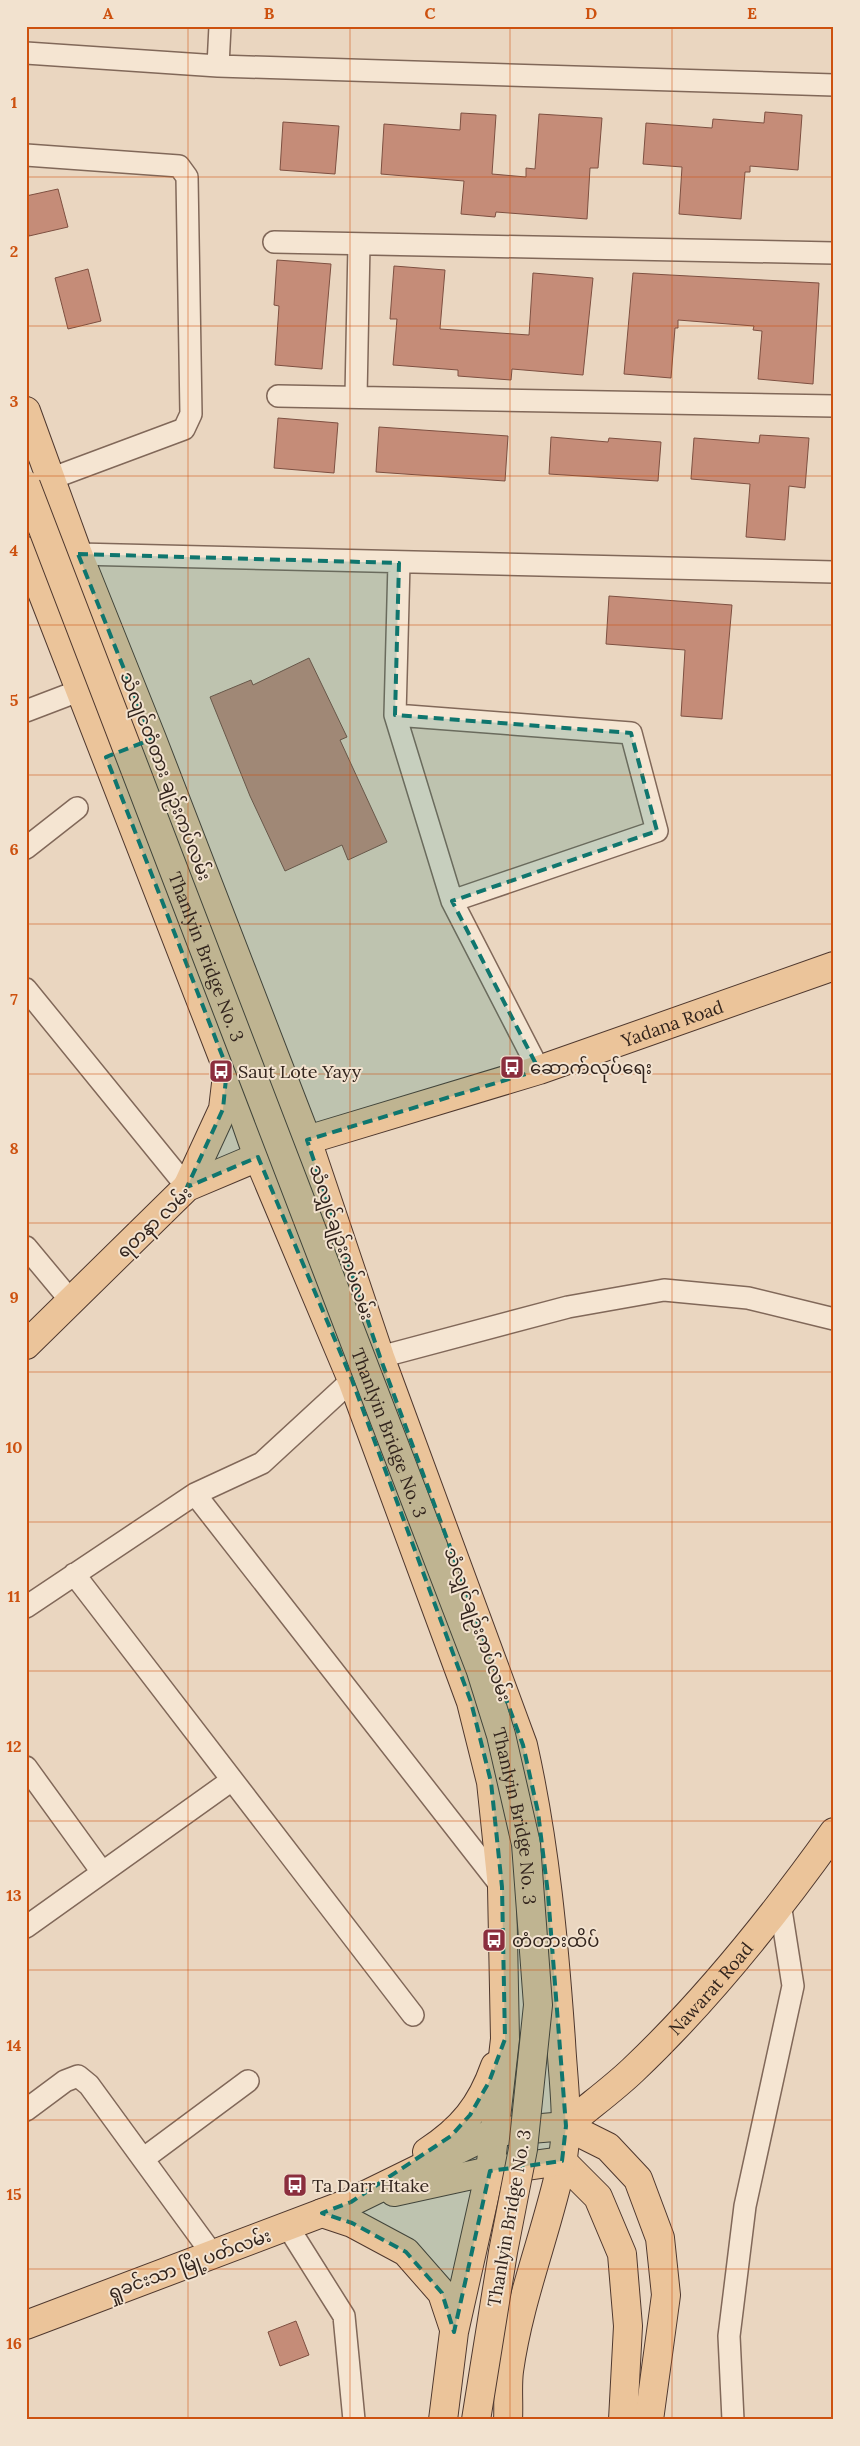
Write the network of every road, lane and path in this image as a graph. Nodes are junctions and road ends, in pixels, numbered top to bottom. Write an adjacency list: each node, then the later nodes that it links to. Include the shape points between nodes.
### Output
1 (220, 26): 3 (street)
2 (26, 53): 3 (street)
3 (218, 66): 4 (street)
4 (834, 85)
5 (26, 155): 13 (street, via 179,166 187,177 191,414 184,430)
6 (274, 242): 7 (street)
7 (359, 244): 8 (street); 10 (street)
8 (834, 253)
9 (278, 396): 10 (street)
10 (356, 397): 11 (street)
11 (834, 406)
12 (26, 411): 13 (main road, သံလျင်တံတား ချဉ်းကပ်လမ်း)
13 (38, 482): 15 (main road, သံလျင်တံတား ချဉ်းကပ်လမ်း); 66 (main road, Thanlyin Bridge No. 3, bridge, via 481,1671 501,1735 526,1844 538,2005 523,2149)
14 (26, 551): 18 (main road)
15 (78, 554): 16 (street); 21 (main road, သံလျင်တံတား ချဉ်းကပ်လမ်း)
16 (399, 563): 17 (street); 20 (street)
17 (834, 572)
18 (81, 690): 19 (street); 22 (main road)
19 (26, 711)
20 (395, 715): 25 (street); 25 (street, via 631,733 657,831)
21 (152, 739): 22 (main road); 30 (main road, သံလျင်တံတား ချဉ်းကပ်လမ်း)
22 (106, 757): 28 (main road)
23 (77, 808): 24 (street)
24 (26, 848)
25 (452, 901): 29 (street)
26 (834, 966): 29 (main road, Yadana Road)
27 (26, 990): 32 (street)
28 (228, 1068): 31 (main road); 32 (main road, via 223,1109)
29 (539, 1070): 30 (main road, Yadana Road)
30 (307, 1140): 31 (main road, ရတနာ လမ်း); 37 (main road, သံလျှင်ချဉ်းကပ်လမ်း)
31 (258, 1157): 32 (main road, ရတနာ လမ်း); 38 (main road, သံလျှင်ချဉ်းကပ်လမ်း)
32 (187, 1187): 34 (main road, ရတနာ လမ်း)
33 (26, 1247): 34 (street)
34 (71, 1301): 36 (main road, ရတနာ လမ်း)
35 (834, 1319): 37 (street, via 748,1298 664,1290 568,1307)
36 (26, 1345)
37 (380, 1357): 38 (street); 53 (main road, သံလျှင်ချဉ်းကပ်လမ်း, via 523,1746 538,1812 548,1894)
38 (352, 1380): 39 (street, via 262,1463); 46 (main road, သံလျှင်ချဉ်းကပ်လမ်း, via 471,1702 491,1782)
39 (195, 1494): 40 (street); 46 (street)
40 (74, 1574): 41 (street); 43 (street)
41 (26, 1607)
42 (26, 1767): 45 (street)
43 (232, 1780): 45 (street); 49 (street)
44 (834, 1832): 47 (main road, Nawarat Road)
45 (102, 1872): 48 (street)
46 (502, 1887): 50 (main road, သံလျှင်ချဉ်းကပ်လမ်း)
47 (780, 1903): 53 (main road, Nawarat Road, via 708,1992 633,2070); 70 (street, via 793,1986 745,2206 729,2336)
48 (26, 1927)
49 (413, 2016)
50 (505, 2039): 54 (main road, သံလျှင်ချဉ်းကပ်လမ်း); 58 (main road, via 490,2082 470,2115 451,2136)
51 (248, 2081): 55 (street)
52 (26, 2110): 55 (street, via 65,2081 78,2076 89,2085)
53 (566, 2126): 54 (main road); 56 (main road, သံလျှင်ချဉ်းကပ်လမ်း); 69 (main road, via 608,2147 638,2179 660,2238 666,2295)
54 (494, 2132): 57 (main road, သံလျှင်ချဉ်းကပ်လမ်း); 58 (main road, ရှုခင်းသာ မြို့ပတ်လမ်း)
55 (143, 2159): 61 (street)
56 (562, 2161): 57 (main road); 67 (main road, via 520,2315 509,2372); 68 (main road, via 598,2197 622,2254 628,2326)
57 (490, 2171): 58 (main road, ရှုခင်းသာ မြို့ပတ်လမ်း); 63 (main road)
58 (351, 2202): 59 (main road, ရှုခင်းသာ မြို့ပတ်လမ်း)
59 (322, 2214): 60 (main road, ရှုခင်းသာ မြို့ပတ်လမ်း); 63 (main road, via 352,2223 406,2252 442,2293)
60 (288, 2227): 61 (main road, ရှုခင်းသာ မြို့ပတ်လမ်း); 64 (street, via 344,2316)
61 (213, 2255): 62 (main road, ရှုခင်းသာ မြို့ပတ်လမ်း)
62 (26, 2324)
63 (454, 2332): 65 (main road)
64 (354, 2420)
65 (443, 2420)
66 (476, 2420)
67 (508, 2420)
68 (623, 2420)
69 (649, 2420)
70 (733, 2420)

